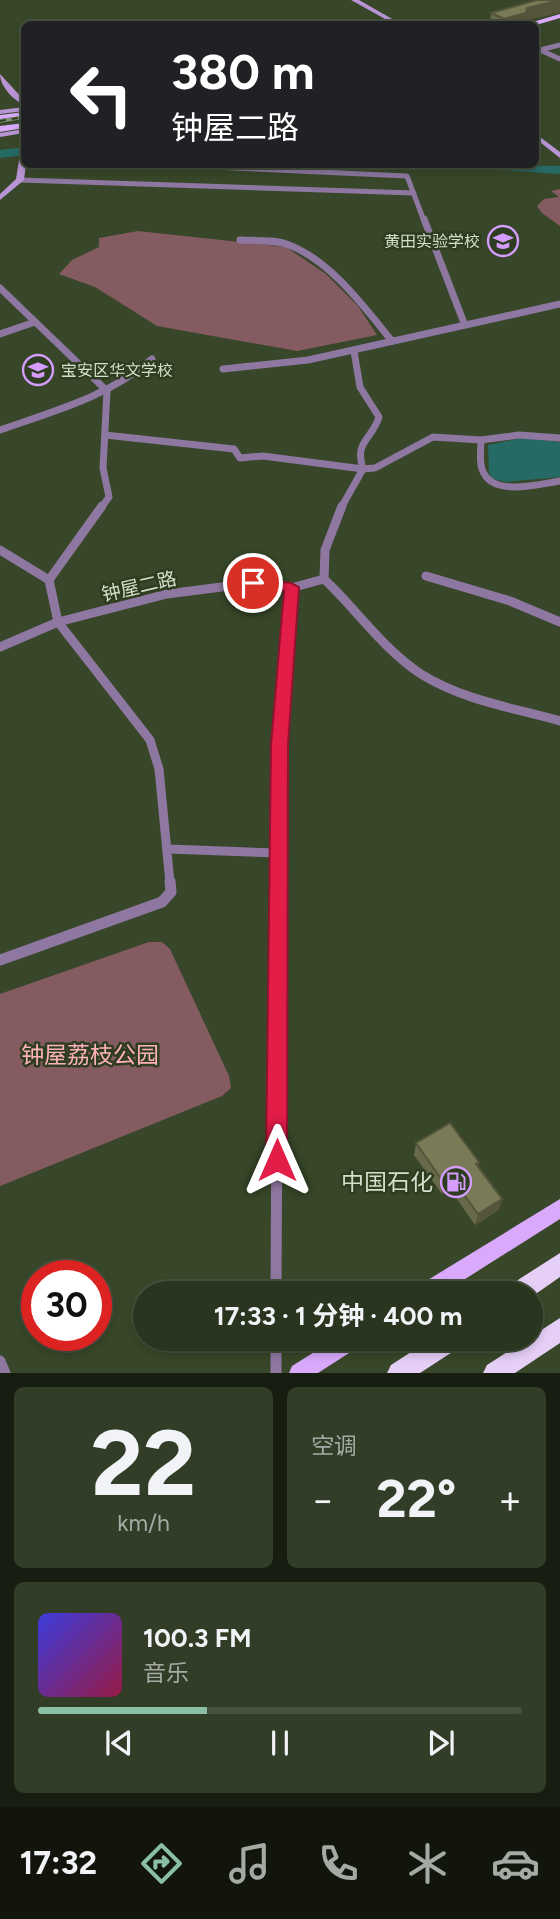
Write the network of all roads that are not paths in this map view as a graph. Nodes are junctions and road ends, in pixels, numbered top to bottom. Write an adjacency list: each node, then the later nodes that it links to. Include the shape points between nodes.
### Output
1 (346, 0): 5 (street)
2 (354, 0): 6 (street)
3 (521, 13): 7 (main road)
4 (560, 16): 8 (main road)
5 (384, 21)
6 (392, 21)
7 (493, 21)
8 (539, 22)
9 (560, 45): 10 (street)
10 (539, 50)
11 (539, 50): 12 (street)
12 (560, 60)
13 (0, 76): 14 (street)
14 (17, 98): 15 (street); 17 (street)
15 (21, 101)
16 (21, 111): 17 (main road)
17 (0, 114)
18 (21, 126): 19 (main road)
19 (0, 129)
20 (21, 132): 22 (main road)
21 (539, 132): 24 (street)
22 (0, 135)
23 (539, 138): 25 (street)
24 (560, 149)
25 (560, 156)
26 (22, 168): 30 (street)
27 (190, 168): 31 (street)
28 (230, 168): 29 (street)
29 (289, 171): 32 (street); 33 (street, via 407,176)
30 (20, 180): 31 (street); 34 (street)
31 (186, 185): 32 (street)
32 (285, 187): 33 (street)
33 (414, 193): 39 (street)
34 (0, 198)
35 (240, 240): 43 (street, via 295,248 334,277)
36 (0, 288): 38 (street)
37 (560, 304): 39 (street)
38 (35, 322): 41 (street); 47 (street)
39 (464, 323): 43 (street)
40 (0, 324): 41 (street)
41 (8, 331): 42 (street)
42 (0, 334)
43 (392, 341): 44 (street)
44 (354, 351): 46 (street, via 272,367); 52 (street, via 354,375 379,417 359,446 357,456)
45 (152, 359): 47 (street, via 135,377)
46 (223, 369)
47 (107, 391): 48 (street); 49 (street)
48 (0, 429)
49 (104, 435): 52 (street, via 234,449 240,458 263,456); 57 (street, via 103,468 109,497)
50 (560, 438): 51 (street, via 519,435)
51 (481, 440): 52 (street, via 433,437); 53 (street, via 482,471 488,480 515,486)
52 (363, 470): 56 (street, via 337,517 322,568)
53 (560, 481)
54 (0, 550): 57 (street)
55 (426, 576): 60 (street, via 510,601)
56 (324, 579): 58 (street, 钟屋二路); 62 (street, via 387,646 423,675 447,687)
57 (50, 580): 59 (street)
58 (291, 587): 59 (street, 钟屋二路, via 253,583 167,594); 64 (street, via 279,745)
59 (58, 621): 61 (street, 钟屋二路); 63 (street, via 150,740 159,769)
60 (560, 622)
61 (0, 648)
62 (560, 721)
63 (168, 849): 64 (street); 65 (street, via 171,892 162,902)
64 (278, 853): 68 (street)
65 (0, 960)
66 (560, 1208): 69 (main road)
67 (560, 1265): 70 (highway)
68 (276, 1281)
69 (444, 1281)
70 (536, 1281)
71 (560, 1329): 80 (highway)
72 (276, 1351): 77 (street)
73 (335, 1351): 78 (main road)
74 (433, 1351): 79 (highway)
75 (0, 1361): 76 (street)
76 (5, 1373)
77 (276, 1373)
78 (299, 1373)
79 (399, 1373)
80 (495, 1373)

